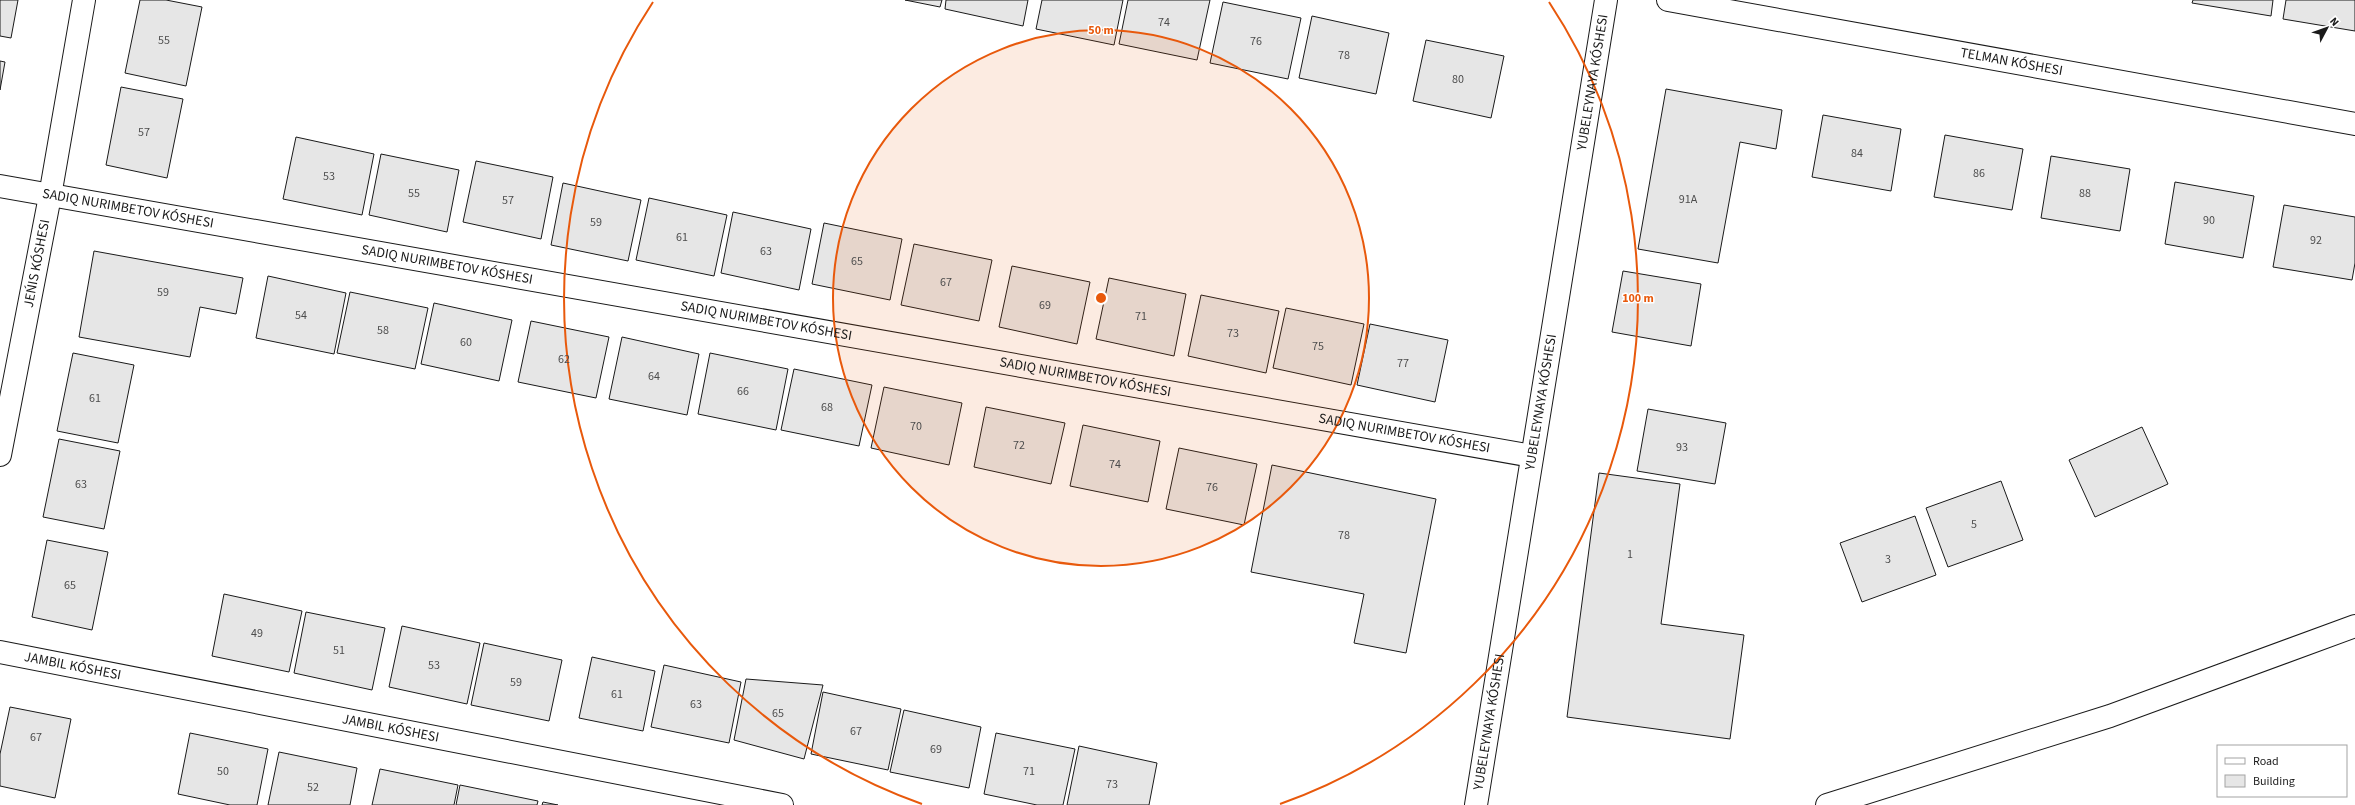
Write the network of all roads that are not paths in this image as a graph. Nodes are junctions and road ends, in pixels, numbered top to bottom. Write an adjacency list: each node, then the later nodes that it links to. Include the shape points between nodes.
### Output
1 (84, 0): 6 (street, JEŃIS KÓSHESI)
2 (1606, 0): 8 (street, YUBELEYNAYA KÓSHESI)
3 (1668, 0): 4 (street, TELMAN KÓSHESI)
4 (2355, 124)
5 (0, 186): 6 (street)
6 (50, 196): 7 (street, JEŃIS KÓSHESI); 8 (street)
7 (0, 455)
8 (1532, 456): 12 (street, YUBELEYNAYA KÓSHESI)
9 (2355, 626): 13 (street, via 2110,716)
10 (0, 652): 11 (street)
11 (782, 805)
12 (1476, 805)
13 (1828, 805)

